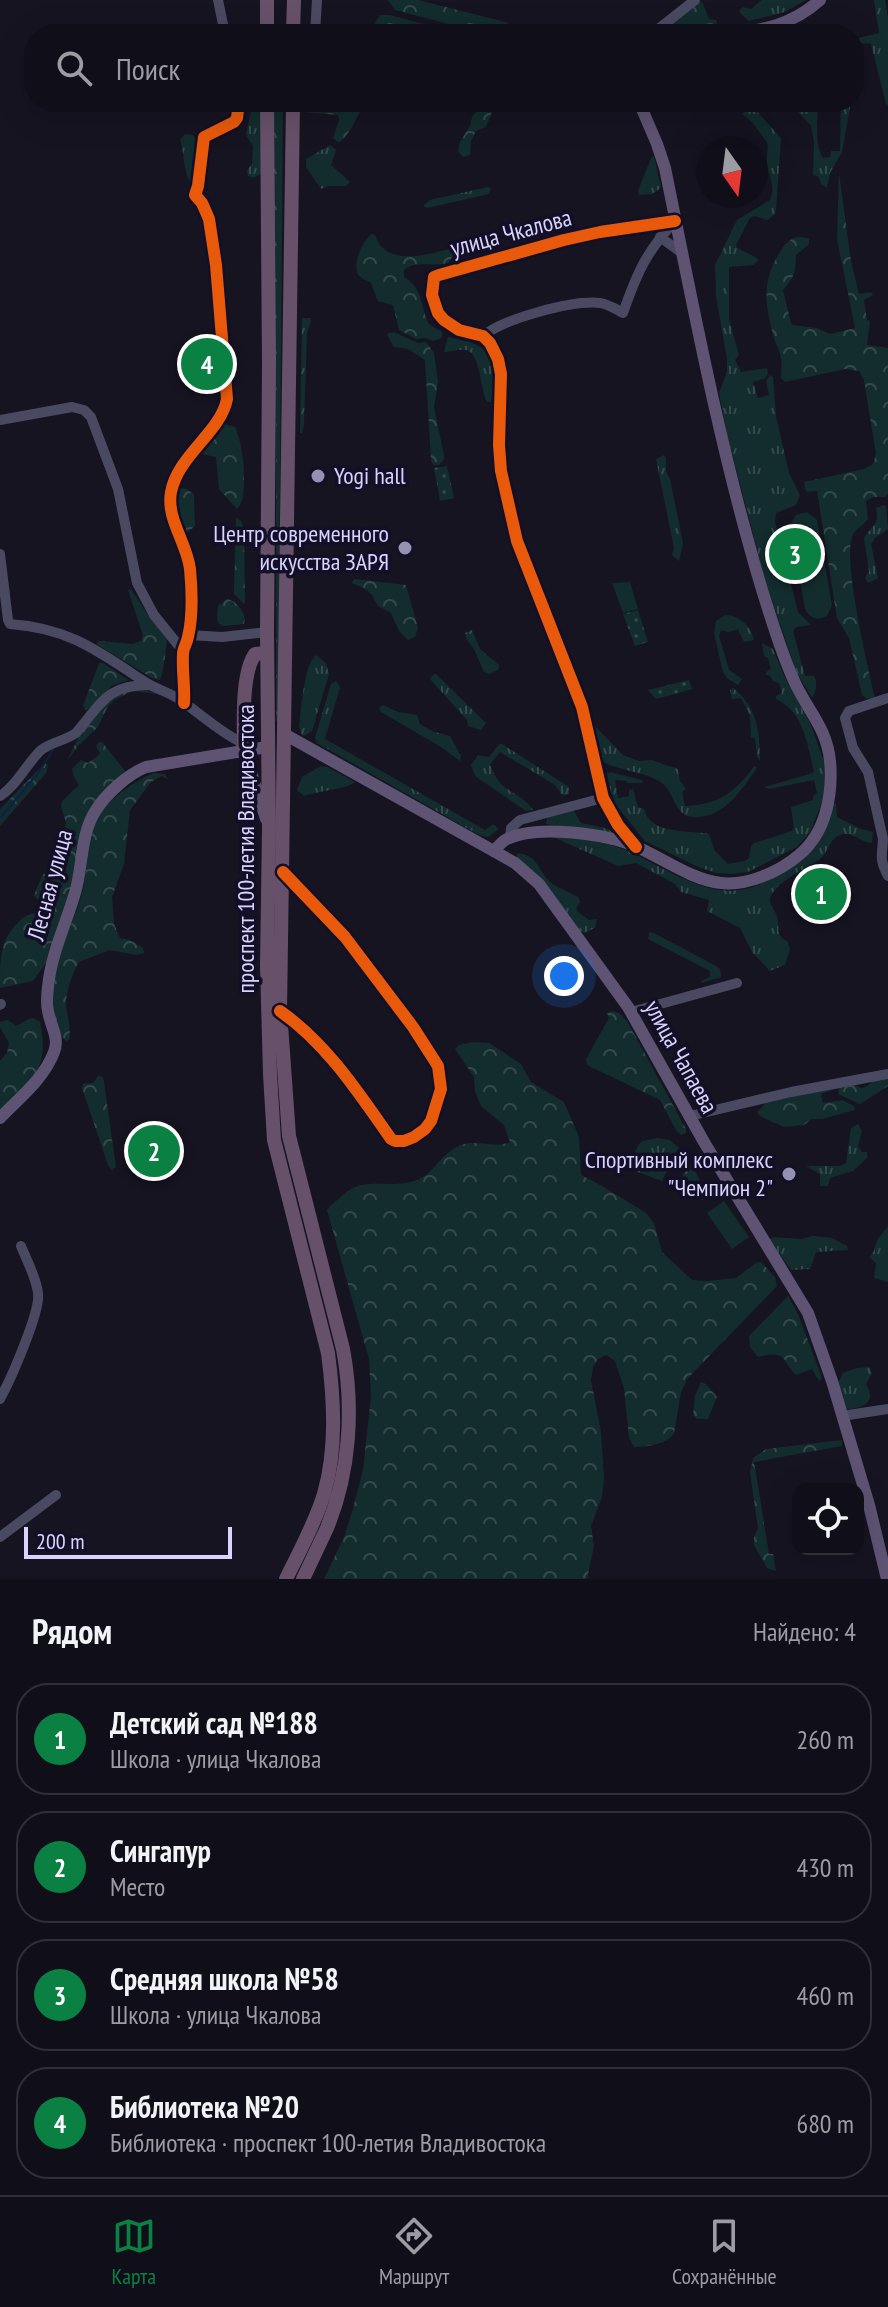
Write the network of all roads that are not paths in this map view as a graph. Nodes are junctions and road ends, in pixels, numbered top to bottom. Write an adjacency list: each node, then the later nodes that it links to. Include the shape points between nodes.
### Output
1 (218, 0): 8 (street)
2 (267, 0): 9 (highway)
3 (294, 0): 10 (highway)
4 (317, 0): 11 (street)
5 (695, 0): 7 (street)
6 (820, 0): 13 (main road)
7 (681, 5): 12 (street)
8 (223, 24)
9 (267, 24)
10 (293, 24)
11 (316, 24)
12 (662, 24)
13 (781, 24)
14 (238, 112): 25 (street, via 234,122 203,140 195,195 207,212 211,233 227,399 170,496 189,565)
15 (267, 112): 24 (highway, проспект 100-летия Владивостока)
16 (293, 112): 31 (highway, проспект 100-летия Владивостока)
17 (643, 112): 18 (main road, via 659,148)
18 (675, 221): 19 (street); 20 (main road); 21 (street, улица Чкалова, via 551,243 434,277 433,300 444,320)
19 (660, 237): 20 (street); 21 (street, via 623,313 603,303 565,307 509,321)
20 (682, 253): 38 (main road, via 749,542 785,660 823,730 830,796 821,825 803,852 748,882 719,883)
21 (483, 336): 35 (street, via 500,367 499,445 508,508 521,555 582,707)
22 (0, 420): 26 (street, via 72,407 91,417 118,489 137,583)
23 (0, 554): 28 (street, via 12,624 75,638)
24 (267, 632): 25 (street); 27 (highway, проспект 100-летия Владивостока)
25 (189, 635): 26 (street)
26 (183, 651): 30 (street)
27 (267, 653): 32 (highway, проспект 100-летия Владивостока); 33 (highway, via 255,654 250,661)
28 (149, 685): 30 (street); 34 (street, via 111,692 76,733 46,746)
29 (888, 698): 41 (street, via 849,711 845,718 853,748 868,772)
30 (184, 703): 33 (street, via 239,741)
31 (286, 735): 39 (main road, улица Чапаева); 40 (highway, проспект 100-летия Владивостока)
32 (267, 747): 33 (main road, Лесная улица); 36 (highway, проспект 100-летия Владивостока)
33 (244, 750): 36 (main road); 47 (main road, Лесная улица, via 136,771 95,811 48,984 55,1052 40,1078)
34 (0, 796)
35 (603, 798): 37 (street, via 520,820); 38 (street)
36 (269, 829): 54 (highway, проспект 100-летия Владивостока, via 267,965 274,1140 332,1382 332,1450 324,1494)
37 (510, 837): 38 (main road, via 561,832); 39 (main road)
38 (636, 847)
39 (494, 851): 44 (main road, улица Чапаева, via 539,884)
40 (283, 872): 43 (highway, проспект 100-летия Владивостока); 43 (street, via 345,937 438,1066 441,1089 425,1129 404,1141 391,1139 332,1058)
41 (888, 876)
42 (737, 983): 44 (street)
43 (280, 1011): 55 (highway, проспект 100-летия Владивостока, via 289,1136 348,1378 348,1450 327,1527)
44 (631, 1012): 46 (main road, улица Чапаева)
45 (888, 1074): 46 (street)
46 (690, 1116): 51 (main road, улица Чапаева, via 808,1313)
47 (0, 1118)
48 (21, 1246): 49 (street, via 39,1300)
49 (0, 1399)
50 (888, 1409): 51 (street)
51 (842, 1416): 56 (main road, улица Чапаева)
52 (56, 1495): 53 (street)
53 (0, 1537)
54 (286, 1579)
55 (303, 1579)
56 (887, 1579)

